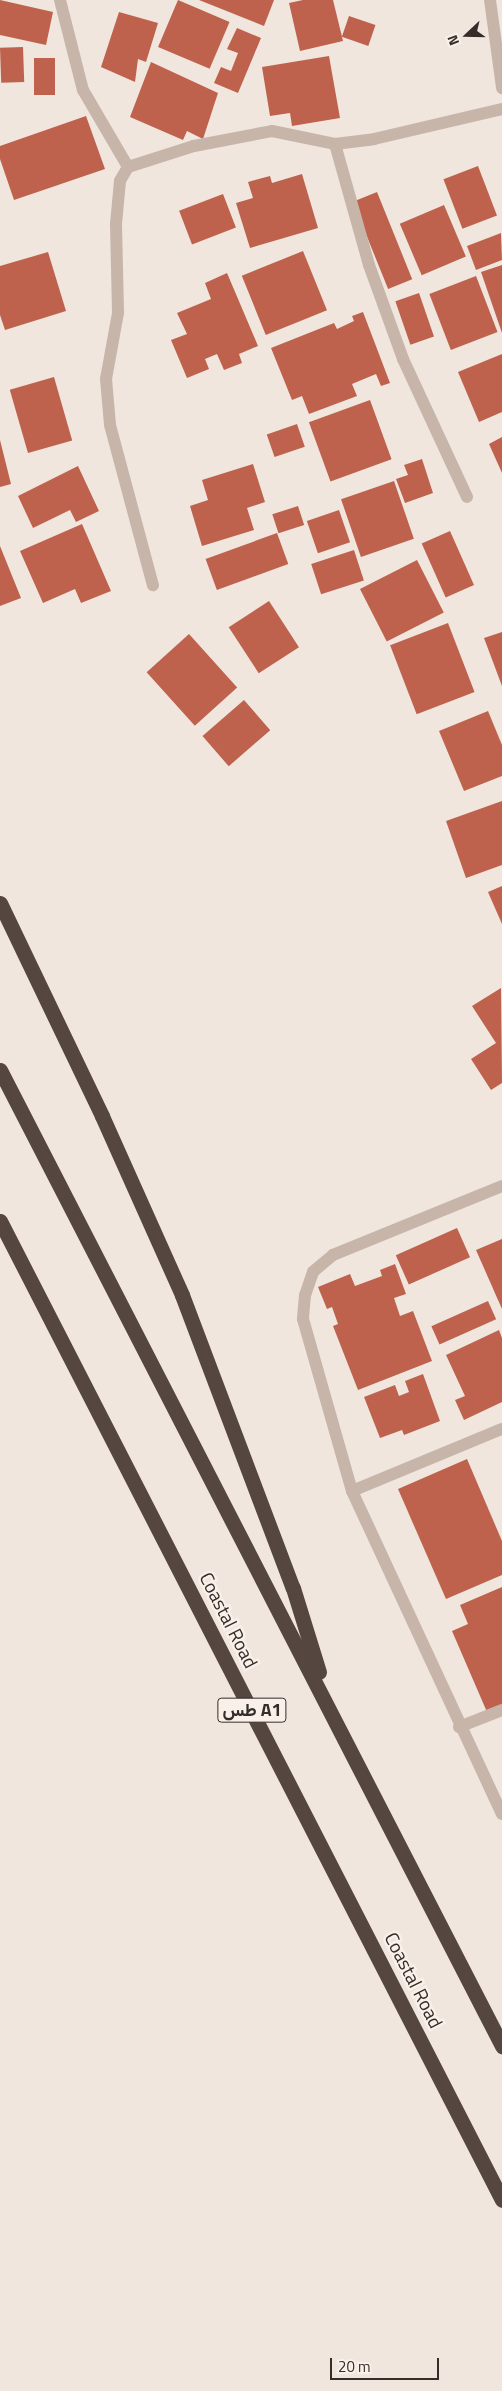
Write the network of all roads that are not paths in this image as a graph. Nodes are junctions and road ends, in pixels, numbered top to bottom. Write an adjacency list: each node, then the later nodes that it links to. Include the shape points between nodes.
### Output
1 (60, 0): 6 (street, via 83,90)
2 (490, 0): 3 (street)
3 (502, 88)
4 (502, 109): 5 (street, via 374,139)
5 (335, 144): 6 (street, via 272,132 194,146); 7 (street, via 369,265 400,351)
6 (128, 167): 8 (street, via 120,181 116,224 118,313 106,379 110,425)
7 (467, 497)
8 (153, 584)
9 (0, 903): 15 (highway, via 102,1116 182,1295 293,1588)
10 (0, 1070): 15 (highway)
11 (502, 1186): 14 (street, via 333,1256 313,1272 305,1295 303,1319)
12 (0, 1221): 20 (highway, Coastal Road / طس A1)
13 (502, 1429): 14 (street)
14 (352, 1491): 17 (street)
15 (330, 1710): 19 (highway)
16 (502, 1710): 17 (street)
17 (459, 1727): 18 (street)
18 (502, 1814)
19 (502, 2046)
20 (502, 2200)

